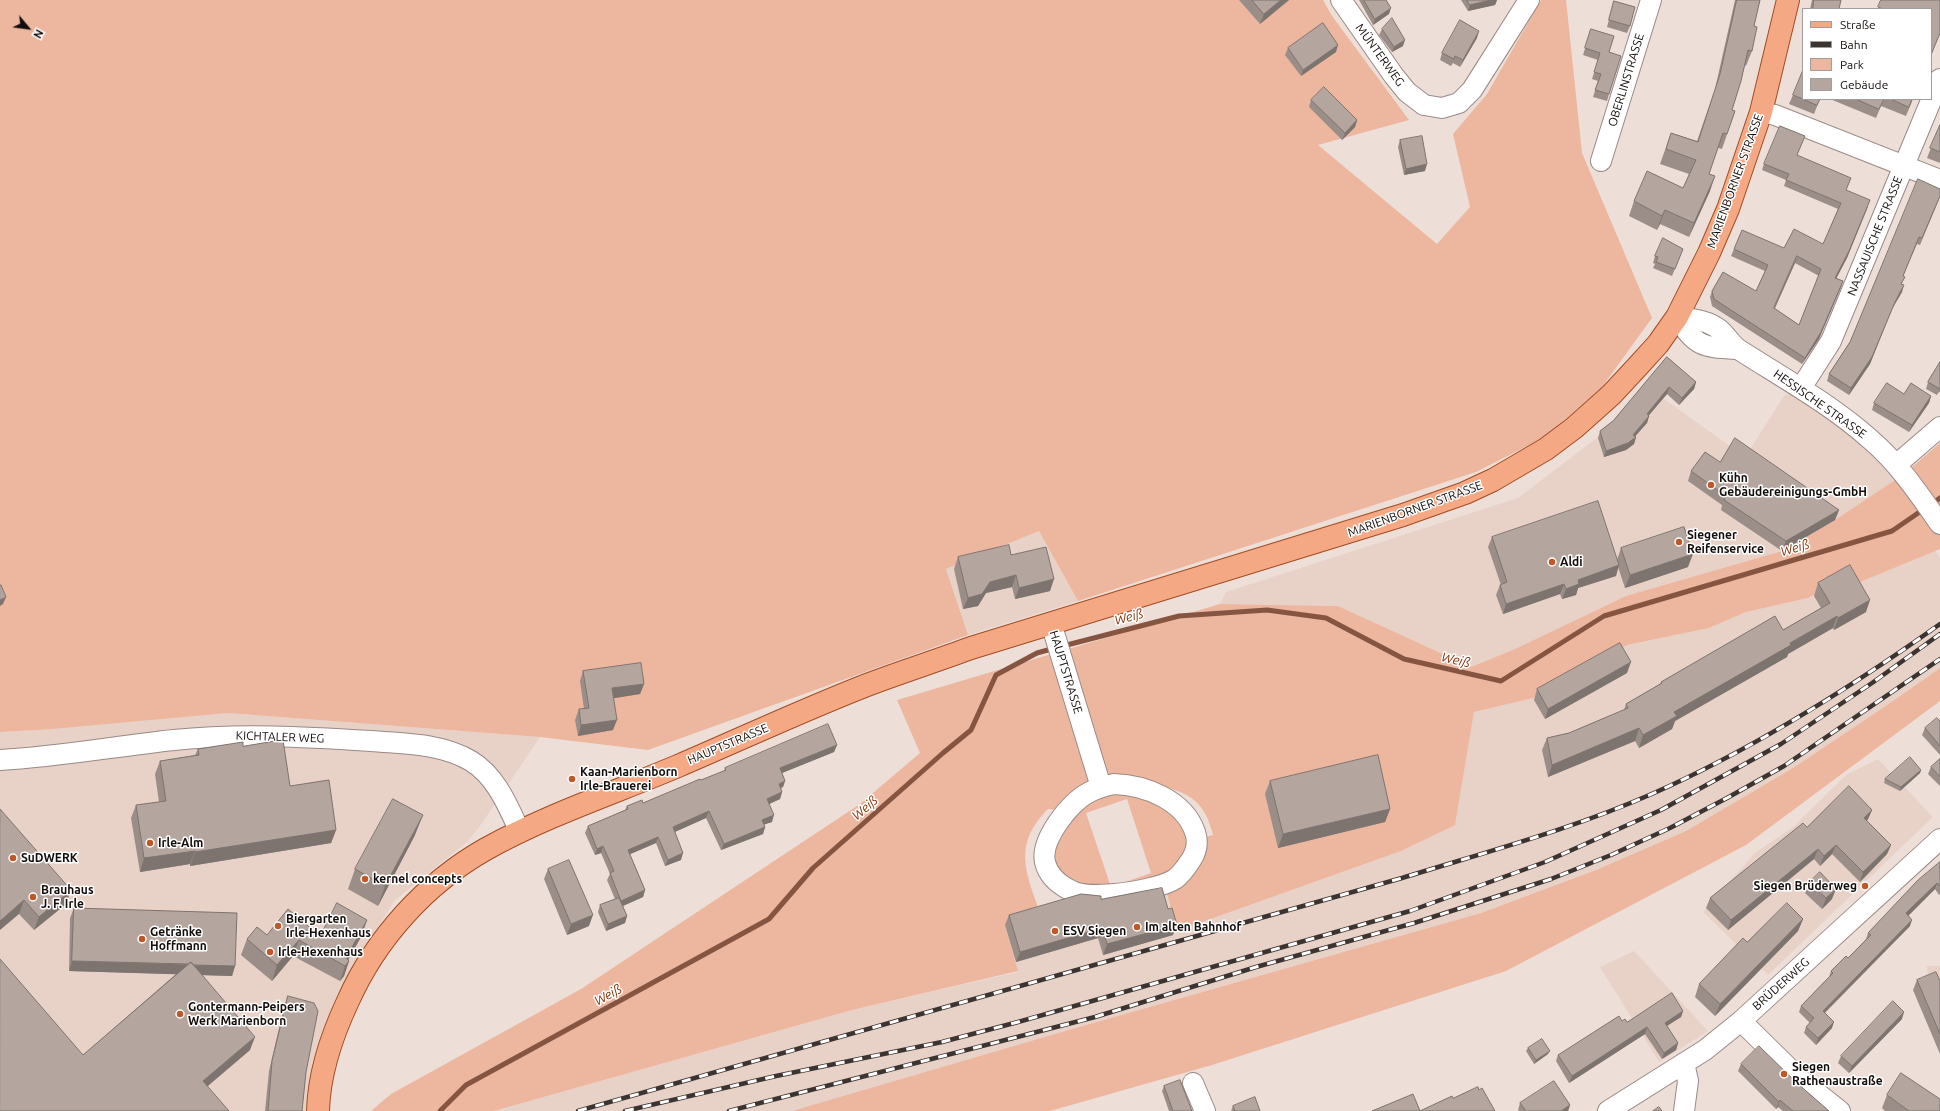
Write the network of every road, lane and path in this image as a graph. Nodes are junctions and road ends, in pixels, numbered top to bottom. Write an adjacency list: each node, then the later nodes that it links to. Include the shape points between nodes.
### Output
1 (1341, 0): 4 (street, MÜNTERWEG, via 1408,92 1424,105 1442,108 1459,103 1472,90)
2 (1651, 0): 9 (street, OBERLINSTRASSE)
3 (1788, 0): 8 (main road, MARIENBORNER STRASSE)
4 (1521, 5)
5 (1940, 79): 6 (street, NASSAUISCHE STRASSE)
6 (1932, 98)
7 (1931, 100): 10 (street, NASSAUISCHE STRASSE)
8 (1761, 112): 10 (street, via 1775,115); 12 (main road, MARIENBORNER STRASSE, via 1728,209)
9 (1601, 160)
10 (1904, 166): 11 (street); 13 (street, NASSAUISCHE STRASSE, via 1831,341)
11 (1940, 180)
12 (1677, 317): 13 (street, HESSISCHE STRASSE, via 1690,337 1708,347 1737,349); 17 (main road, MARIENBORNER STRASSE, via 1658,344 1589,415 1546,449 1493,480 1403,515)
13 (1801, 388): 15 (street, HESSISCHE STRASSE, via 1861,432)
14 (1940, 427): 15 (street)
15 (1896, 465): 16 (street, HESSISCHE STRASSE)
16 (1940, 524)
17 (1053, 631): 19 (street, HAUPTSTRASSE); 20 (main road, HAUPTSTRASSE, via 971,648 865,686)
18 (0, 760): 20 (street, KICHTALER WEG, via 175,740 234,736 339,739 439,748 457,753 485,772 500,791)
19 (1100, 787): 19 (street, via 1087,793 1066,811 1046,848 1045,860 1049,872 1059,884 1075,893 1121,894 1176,878 1195,854 1197,839 1192,822 1165,798 1146,790 1122,784)
20 (520, 832): 25 (main road, HAUPTSTRASSE, via 485,849 444,877 387,934 358,977 335,1028 324,1068)
21 (1940, 839): 22 (street, BRÜDERWEG)
22 (1741, 1021): 23 (street, BRÜDERWEG, via 1705,1050); 29 (street, via 1801,1080)
23 (1684, 1062): 27 (street, BRÜDERWEG); 28 (street, via 1688,1081)
24 (1193, 1083): 26 (street)
25 (318, 1111)
26 (1205, 1111)
27 (1608, 1111)
28 (1684, 1111)
29 (1840, 1111)

